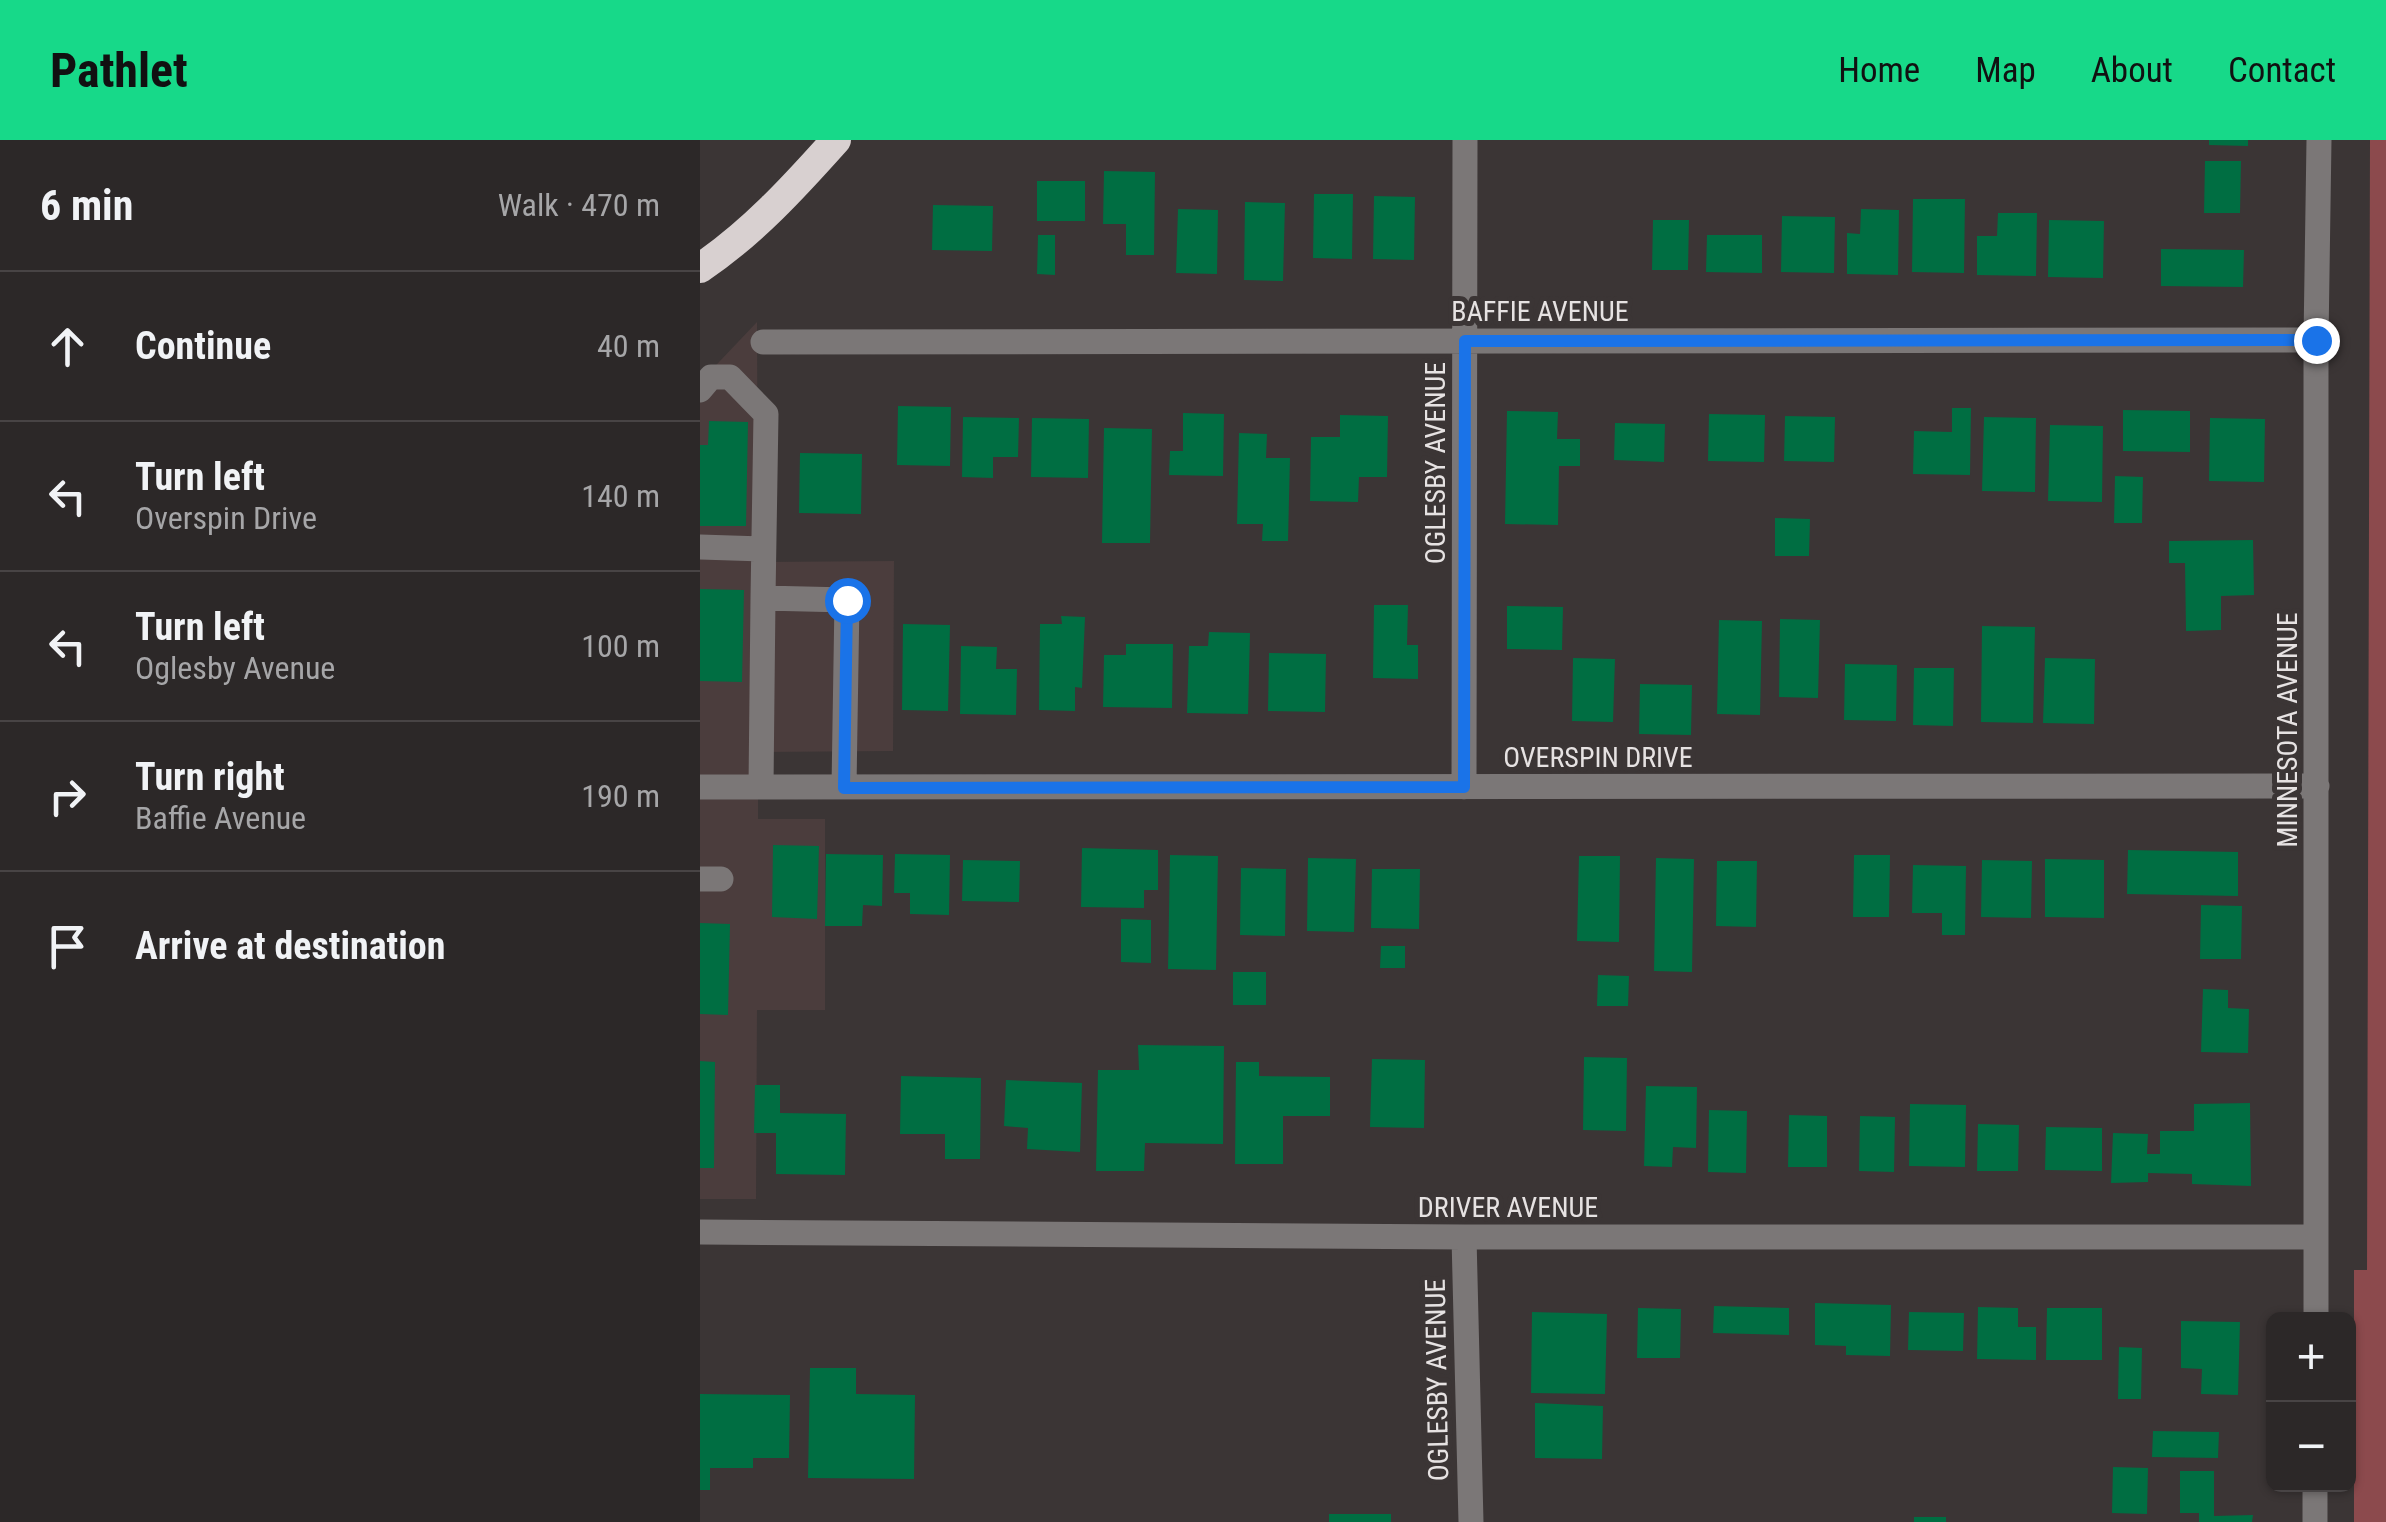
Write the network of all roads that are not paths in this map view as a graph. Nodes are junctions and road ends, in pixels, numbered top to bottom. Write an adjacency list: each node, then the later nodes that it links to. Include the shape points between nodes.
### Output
1 (836, 140): 4 (highway)
2 (1466, 140): 8 (street, OGLESBY AVENUE)
3 (2319, 140): 7 (street, MINNESOTA AVENUE)
4 (726, 251): 5 (highway); 6 (highway)
5 (700, 268)
6 (700, 282)
7 (2316, 340): 8 (street, BAFFIE AVENUE); 14 (street, MINNESOTA AVENUE)
8 (1465, 341): 9 (street, BAFFIE AVENUE); 17 (street, OGLESBY AVENUE)
9 (764, 342)
10 (700, 390): 12 (street, via 711,377 730,377 766,414)
11 (700, 547): 12 (street)
12 (763, 549): 13 (street)
13 (764, 598): 16 (street); 18 (street, via 847,600)
14 (2317, 786): 17 (street, OVERSPIN DRIVE); 21 (street, MINNESOTA AVENUE)
15 (700, 787): 16 (street, OVERSPIN DRIVE)
16 (760, 787): 18 (street, OVERSPIN DRIVE)
17 (1464, 787): 18 (street, OVERSPIN DRIVE)
18 (844, 788)
19 (700, 1232): 20 (street, DRIVER AVENUE)
20 (1464, 1237): 21 (street, DRIVER AVENUE); 24 (street, OGLESBY AVENUE)
21 (2316, 1237): 22 (street, MINNESOTA AVENUE)
22 (2316, 1312)
23 (2315, 1492): 25 (street)
24 (1471, 1522)
25 (2315, 1522)

